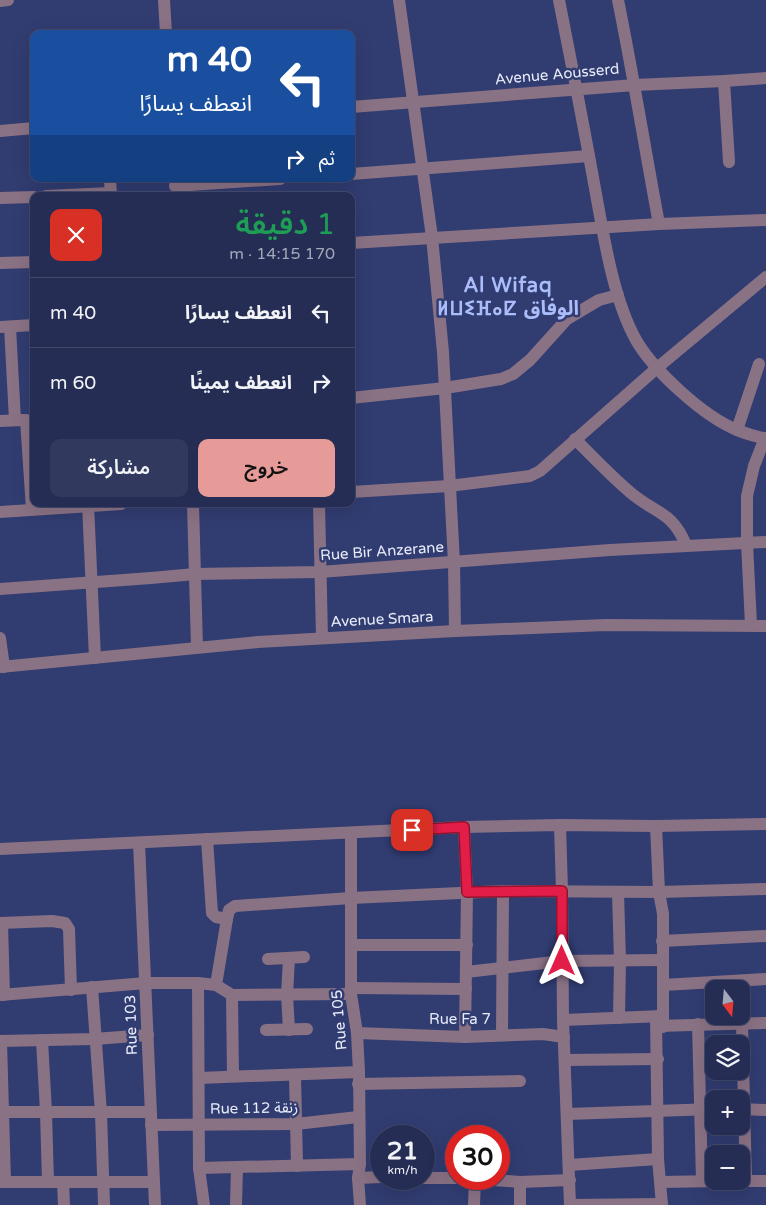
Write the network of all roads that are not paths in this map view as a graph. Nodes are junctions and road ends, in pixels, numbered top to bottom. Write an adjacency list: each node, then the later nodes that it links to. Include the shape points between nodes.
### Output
1 (8, 0): 6 (street)
2 (164, 0): 7 (street)
3 (399, 0): 12 (street)
4 (559, 0): 11 (street)
5 (618, 0): 10 (street)
6 (0, 1)
7 (166, 30)
8 (766, 78): 9 (street, Avenue Aousserd)
9 (724, 82): 10 (street, Avenue Aousserd); 17 (street)
10 (635, 85): 11 (street, Avenue Aousserd); 25 (street)
11 (576, 89): 12 (street, Avenue Aousserd); 16 (street)
12 (414, 102): 13 (street, Avenue Aousserd); 18 (street)
13 (355, 107)
14 (30, 128): 15 (street)
15 (0, 131)
16 (589, 156): 18 (street); 26 (street)
17 (729, 162)
18 (422, 168): 19 (street); 27 (street)
19 (355, 174)
20 (241, 182): 21 (street)
21 (175, 187)
22 (30, 197): 23 (street)
23 (0, 198)
24 (766, 220): 25 (street)
25 (659, 224): 26 (street)
26 (602, 228): 27 (street); 32 (street)
27 (432, 236): 28 (street); 37 (street)
28 (355, 242)
29 (30, 262): 30 (street)
30 (0, 263)
31 (766, 277): 36 (street)
32 (618, 295): 36 (street, via 636,339); 37 (street, via 599,300 567,319 513,374)
33 (30, 325): 34 (street)
34 (5, 327): 39 (street)
35 (759, 364): 41 (street)
36 (657, 368): 41 (street, via 687,397); 43 (street)
37 (445, 388): 38 (street); 45 (street)
38 (355, 398)
39 (25, 420): 40 (street); 44 (street)
40 (0, 421)
41 (737, 430): 42 (street)
42 (766, 438): 54 (street, via 748,488)
43 (575, 439): 45 (street, via 530,476); 55 (street, via 634,495 674,522)
44 (30, 484)
45 (449, 486): 46 (street); 56 (street)
46 (355, 492)
47 (60, 507): 51 (street)
48 (88, 507): 59 (street)
49 (193, 507): 58 (street)
50 (319, 507): 57 (street)
51 (32, 509): 52 (street)
52 (0, 512)
53 (766, 542): 54 (street, Rue Bir Anzerane)
54 (747, 543): 55 (street, Rue Bir Anzerane); 61 (street)
55 (686, 545): 56 (street, Rue Bir Anzerane)
56 (454, 563): 57 (street, Rue Bir Anzerane); 63 (street)
57 (320, 572): 58 (street, Rue Bir Anzerane); 65 (street)
58 (195, 574): 59 (street, Rue Bir Anzerane); 66 (street)
59 (91, 582): 60 (street, Rue Bir Anzerane); 67 (street)
60 (0, 589)
61 (751, 625): 62 (street, Avenue Smara); 63 (street, Avenue Smara, via 605,625)
62 (766, 626)
63 (455, 631): 65 (street, Avenue Smara)
64 (0, 638): 68 (street)
65 (322, 638): 66 (street, Avenue Smara)
66 (198, 647): 67 (street, Avenue Smara)
67 (95, 658): 68 (street, Avenue Smara)
68 (2, 667)
69 (766, 824): 71 (street)
70 (560, 825): 71 (street); 72 (street); 79 (street)
71 (656, 826): 82 (street)
72 (464, 827): 73 (street); 80 (street)
73 (351, 833): 74 (street); 83 (street, Rue 105)
74 (207, 839): 75 (street); 84 (street, via 212,913)
75 (139, 843): 76 (street); 99 (street, Rue 103)
76 (0, 849)
77 (766, 889): 82 (street)
78 (503, 891): 79 (street); 80 (street); 96 (street)
79 (562, 891): 81 (street); 94 (street)
80 (467, 892): 83 (street); 89 (street)
81 (618, 892): 82 (street); 95 (street)
82 (659, 892): 87 (street, via 663,914)
83 (351, 898): 84 (street, via 234,906 229,910); 88 (street, Rue 105)
84 (227, 919): 101 (street)
85 (1, 923): 105 (street, via 52,920 65,923 69,928); 107 (street)
86 (766, 936): 87 (street)
87 (662, 941): 93 (street)
88 (352, 945): 89 (street); 106 (street, Rue 105)
89 (467, 945): 97 (street)
90 (304, 957): 91 (street)
91 (289, 958): 92 (street); 109 (street)
92 (268, 959)
93 (662, 960): 95 (street); 102 (street)
94 (562, 961): 95 (street); 96 (street); 111 (street)
95 (620, 961): 110 (street)
96 (502, 969): 97 (street); 123 (street)
97 (466, 972): 104 (street)
98 (766, 979): 102 (street)
99 (146, 983): 100 (street); 103 (street); 122 (street, Rue 103)
100 (198, 983): 101 (street); 133 (street)
101 (216, 985): 108 (street)
102 (663, 985): 112 (street)
103 (92, 988): 105 (street); 126 (street)
104 (466, 989): 106 (street); 124 (street)
105 (71, 990): 107 (street)
106 (351, 991): 109 (street); 121 (street, Rue 105)
107 (2, 995)
108 (232, 995): 109 (street); 132 (street)
109 (287, 995): 120 (street)
110 (619, 1018): 111 (street); 112 (street)
111 (563, 1020): 125 (street)
112 (660, 1022): 114 (street); 129 (street)
113 (766, 1023): 116 (street)
114 (698, 1024): 115 (street); 136 (street)
115 (705, 1024)
116 (750, 1024)
117 (742, 1025): 137 (street)
118 (307, 1029): 120 (street)
119 (266, 1030): 120 (street)
120 (289, 1030)
121 (356, 1033): 124 (street, Rue Fa 7); 134 (street, Rue 105)
122 (148, 1035): 126 (street); 145 (street, Rue 103)
123 (502, 1035): 124 (street, Rue Fa 7); 125 (street, Rue Fa 7)
124 (465, 1037)
125 (564, 1037): 130 (street)
126 (94, 1039): 127 (street); 144 (street)
127 (42, 1040): 128 (street); 143 (street)
128 (0, 1041): 142 (street)
129 (658, 1059): 130 (street); 140 (street)
130 (565, 1060): 146 (street)
131 (295, 1075): 132 (street); 134 (street); 148 (street)
132 (233, 1076): 133 (street)
133 (199, 1078): 150 (street)
134 (358, 1078): 135 (street); 147 (street, Rue 105)
135 (520, 1082)
136 (706, 1090)
137 (743, 1090)
138 (705, 1108): 140 (street)
139 (750, 1109): 141 (street)
140 (658, 1110): 146 (street); 152 (street)
141 (766, 1110)
142 (1, 1112): 143 (street); 165 (street)
143 (46, 1112): 144 (street); 166 (street)
144 (101, 1112): 145 (street); 168 (street)
145 (150, 1112): 149 (street, Rue 103)
146 (567, 1114): 154 (street)
147 (358, 1118): 148 (street, Rue 112 زنقة); 153 (street, Rue 105)
148 (296, 1124): 150 (street, Rue 112 زنقة); 155 (street)
149 (151, 1125): 150 (street, Rue 112 زنقة); 169 (street, Rue 103)
150 (199, 1125): 157 (street)
151 (706, 1135): 162 (street)
152 (658, 1159): 154 (street); 171 (street)
153 (360, 1164): 155 (street); 159 (street, Rue 105)
154 (569, 1164): 160 (street)
155 (297, 1166): 156 (street)
156 (237, 1167): 157 (street); 177 (street)
157 (199, 1168): 176 (street)
158 (370, 1177): 159 (street)
159 (358, 1178): 178 (street, Rue 105)
160 (570, 1180): 170 (street); 181 (street)
161 (510, 1181): 170 (street)
162 (702, 1181): 171 (street)
163 (750, 1181): 164 (street)
164 (766, 1181)
165 (2, 1182): 166 (street)
166 (48, 1182): 167 (street)
167 (63, 1182): 168 (street); 173 (street)
168 (103, 1182): 169 (street); 174 (street)
169 (154, 1182): 175 (street, Rue 103)
170 (520, 1182): 180 (street)
171 (661, 1182): 183 (street)
172 (475, 1190): 179 (street)
173 (64, 1205)
174 (104, 1205)
175 (155, 1205)
176 (204, 1205)
177 (236, 1205)
178 (360, 1205)
179 (474, 1205)
180 (520, 1205)
181 (570, 1205): 182 (street)
182 (620, 1205): 183 (street)
183 (662, 1205)

